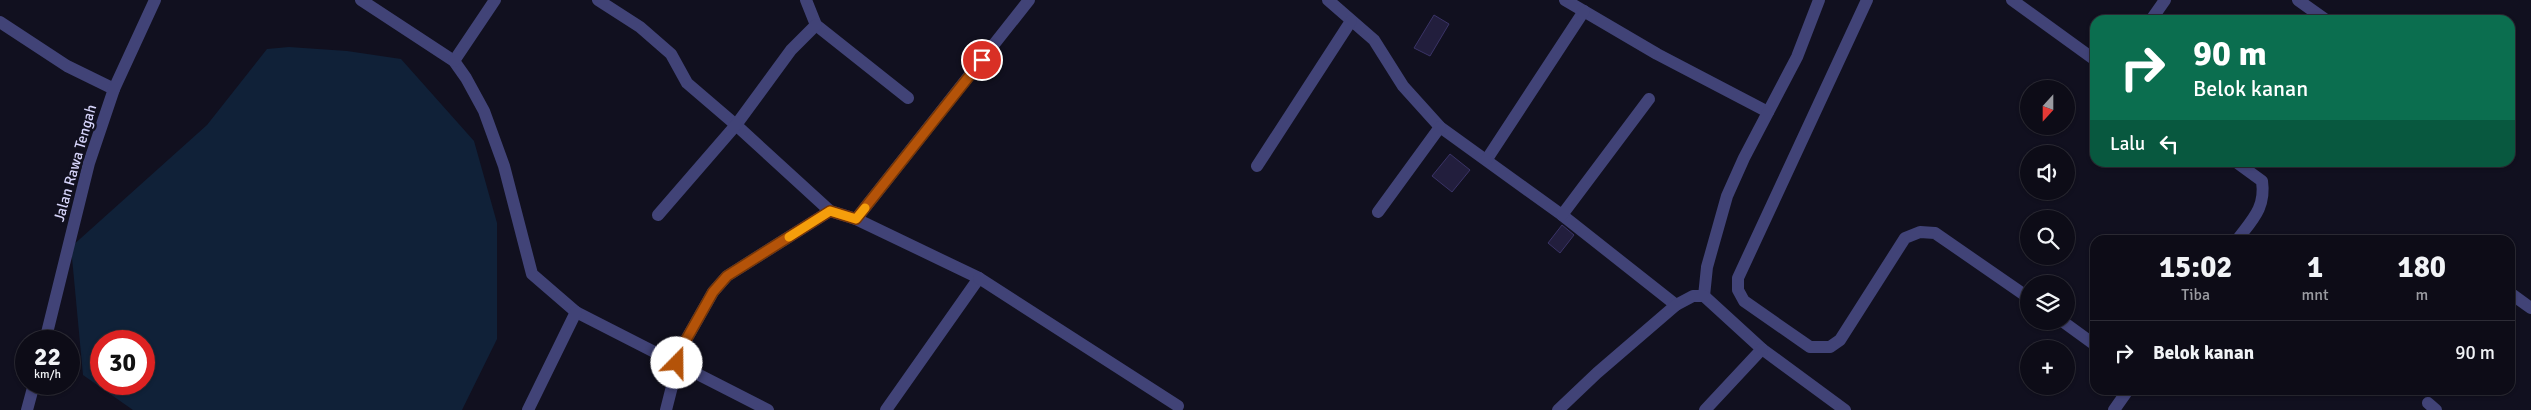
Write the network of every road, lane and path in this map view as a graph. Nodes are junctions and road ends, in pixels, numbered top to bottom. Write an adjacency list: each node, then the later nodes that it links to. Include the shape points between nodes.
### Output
1 (155, 0): 22 (street, Jalan Rawa Tengah)
2 (362, 0): 21 (street)
3 (495, 0): 21 (street)
4 (598, 0): 26 (street, via 660,44 671,54 687,83)
5 (806, 0): 19 (street)
6 (1029, 0): 35 (street)
7 (1565, 0): 14 (street)
8 (1819, 0): 25 (street, via 1797,57)
9 (1868, 0): 38 (street, via 1738,278 1738,290 1744,301 1810,347 1830,347 1840,340 1905,238 1920,232 1935,233)
10 (2012, 0): 20 (street)
11 (2165, 0): 15 (street)
12 (2298, 0): 16 (street)
13 (1331, 1): 17 (street)
14 (1584, 11): 25 (street, via 1657,54); 28 (street)
15 (2154, 15)
16 (2319, 15)
17 (1352, 21): 27 (street, via 1374,40 1403,86); 29 (street)
18 (0, 22): 22 (street, via 67,66)
19 (816, 25): 23 (street); 26 (street, via 790,50)
20 (2090, 56)
21 (454, 61): 43 (street, via 484,111 504,166 532,274)
22 (114, 89): 44 (street, Jalan Rawa Tengah, via 82,190)
23 (908, 98)
24 (1648, 99): 34 (street)
25 (1768, 112): 39 (street, via 1727,196 1707,267)
26 (736, 125): 31 (street); 33 (street)
27 (1440, 127): 28 (street); 32 (street)
28 (1486, 158): 34 (street)
29 (1257, 166)
30 (2242, 167): 36 (street, via 2262,182 2264,194 2261,207)
31 (830, 211): 35 (street); 48 (street, via 727,276 713,292 682,347)
32 (1378, 212)
33 (658, 215)
34 (1562, 215): 41 (street)
35 (856, 219): 37 (street)
36 (2241, 235)
37 (979, 278): 51 (street); 56 (street)
38 (2020, 292)
39 (1704, 296): 41 (street, via 1693,296); 47 (street)
40 (2515, 297): 42 (street)
41 (1676, 305): 57 (street)
42 (2531, 308)
43 (576, 312): 48 (street); 53 (street)
44 (48, 330)
45 (2074, 330): 46 (street)
46 (2090, 341)
47 (1762, 349): 58 (street); 59 (street)
48 (677, 363): 54 (street); 55 (street)
49 (31, 395): 52 (street)
50 (2124, 395): 60 (street)
51 (1178, 406)
52 (27, 410)
53 (528, 410)
54 (666, 410)
55 (768, 410)
56 (886, 410)
57 (1558, 410)
58 (1705, 410)
59 (1845, 410)
60 (2114, 410)

